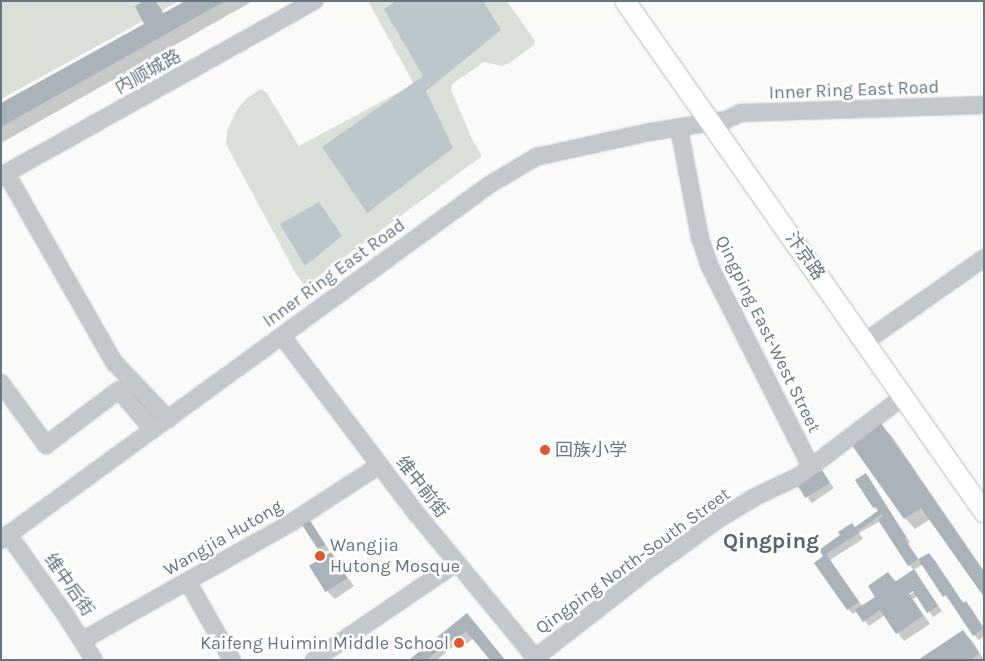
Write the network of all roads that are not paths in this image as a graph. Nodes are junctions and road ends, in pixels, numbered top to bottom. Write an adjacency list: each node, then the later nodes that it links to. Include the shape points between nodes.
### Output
1 (314, 1): 8 (street, 内顺城路)
2 (625, 1): 6 (main road, 汴京路)
3 (641, 1): 6 (main road, 汴京路)
4 (984, 105): 6 (street, Inner Ring East Road, via 741,113)
5 (984, 115): 6 (street, Inner Ring East Road, via 748,124)
6 (719, 121): 7 (street, Inner Ring East Road); 10 (main road, 汴京路); 13 (main road, 汴京路)
7 (679, 128): 11 (street, Inner Ring East Road, via 536,157); 17 (street, Qingping East-West Street, via 700,238 710,267)
8 (4, 174): 14 (street, via 114,362)
9 (984, 258): 10 (street)
10 (876, 334): 18 (main road, 汴京路)
11 (282, 336): 14 (street, Inner Ring East Road); 16 (street, 维中前街)
12 (1, 383): 15 (street, via 46,445 119,390)
13 (904, 396): 17 (street, Qingping North-South Street); 19 (main road, 汴京路)
14 (168, 419): 15 (street, Inner Ring East Road)
15 (153, 430): 20 (street, Inner Ring East Road)
16 (380, 465): 21 (street, 维中前街); 22 (street, Wangjia Hutong, via 290,524)
17 (811, 467): 24 (street, Qingping North-South Street, via 719,519 644,573)
18 (984, 488)
19 (984, 512)
20 (3, 538): 23 (street, 维中后街)
21 (456, 563): 24 (street, 维中前街); 27 (street)
22 (188, 582): 23 (street, Wangjia Hutong); 26 (street)
23 (83, 640): 25 (street, 维中后街)
24 (536, 659)
25 (94, 660)
26 (232, 660)
27 (314, 660)

